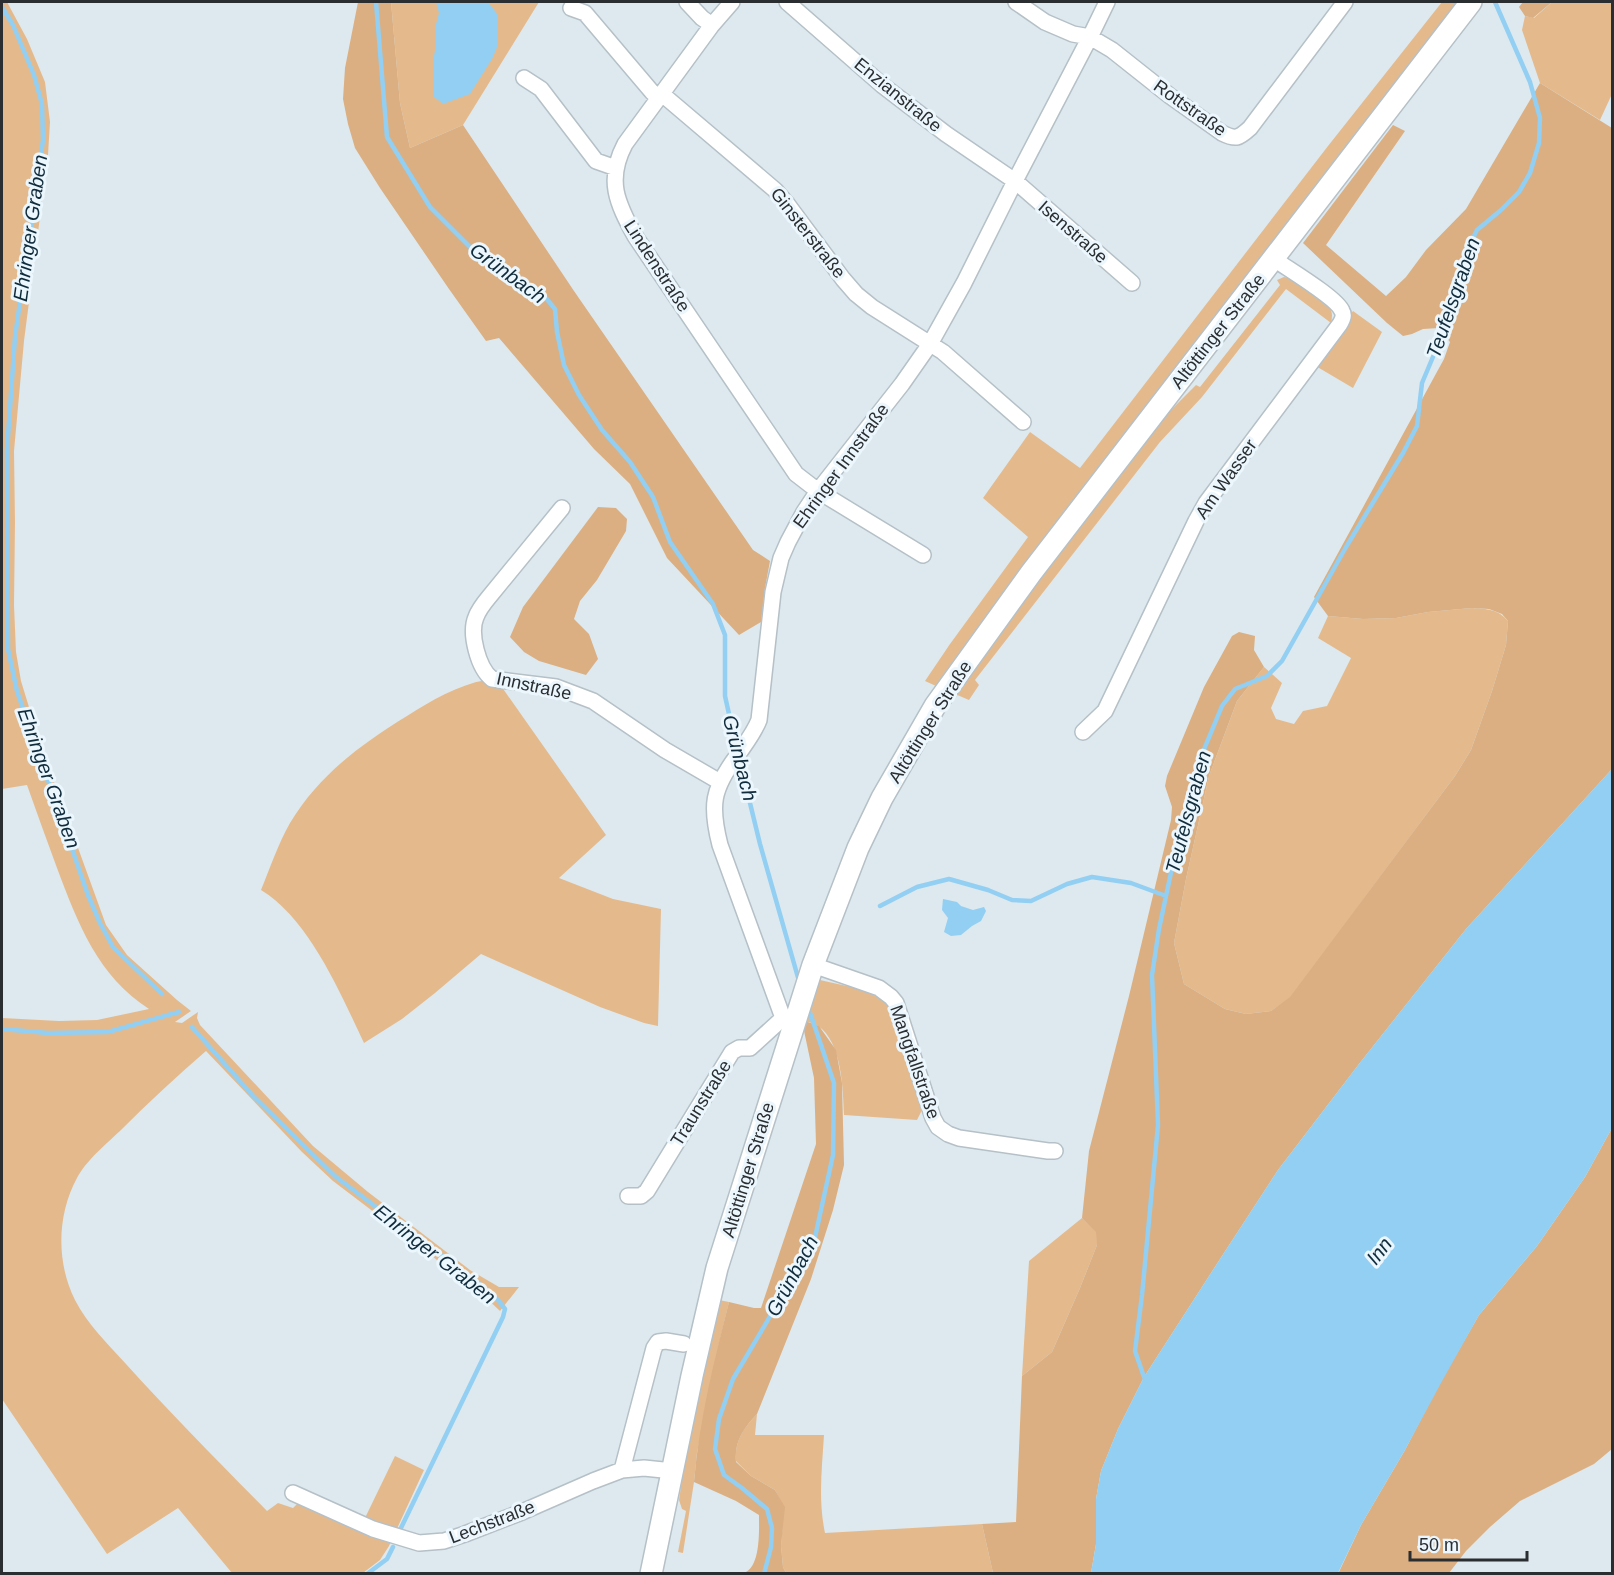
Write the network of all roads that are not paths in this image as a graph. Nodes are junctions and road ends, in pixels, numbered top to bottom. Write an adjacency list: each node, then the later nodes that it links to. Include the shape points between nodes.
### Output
1 (687, 2): 9 (street)
2 (732, 2): 9 (street, Lindenstraße)
3 (787, 2): 14 (street, Enzianstraße, via 882,85)
4 (1016, 2): 10 (street, via 1051,25)
5 (1107, 2): 10 (street, Ehringer Innstraße)
6 (1346, 2): 10 (street, Rottstraße, via 1250,128 1237,138 1222,133)
7 (1471, 2): 15 (main road, Altöttinger Straße)
8 (571, 8): 12 (street, Ginsterstraße, via 585,13 652,92)
9 (712, 25): 12 (street, Lindenstraße)
10 (1090, 37): 14 (street, Ehringer Innstraße)
11 (524, 78): 13 (street, via 541,89 596,161)
12 (660, 96): 13 (street, Lindenstraße, via 619,155); 17 (street, Ginsterstraße, via 775,190 856,294)
13 (616, 168): 19 (street, Lindenstraße, via 615,193 636,236 796,474)
14 (1015, 181): 16 (street, Isenstraße); 17 (street, Ehringer Innstraße)
15 (1274, 259): 22 (street, Am Wasser, via 1326,295 1344,315 1206,503 1105,711); 24 (main road, Altöttinger Straße, via 1031,573 935,706 858,848)
16 (1132, 284)
17 (930, 344): 18 (street, Ginsterstraße); 19 (street, Ehringer Innstraße)
18 (1023, 422)
19 (818, 491): 21 (street, Lindenstraße); 23 (street, Ehringer Innstraße, via 781,558 773,592 757,725)
20 (562, 508): 23 (street, Innstraße, via 475,618 473,628 482,667 492,679 556,687 593,701)
21 (924, 555)
22 (1083, 732)
23 (720, 782): 25 (street, Ehringer Innstraße, via 713,809 720,844)
24 (811, 970): 25 (main road, Altöttinger Straße); 26 (street, Mangfallstraße, via 879,988 896,1002 938,1127 970,1140)
25 (791, 1019): 27 (street, Traunstraße, via 750,1048 732,1052 647,1191 641,1196); 30 (main road, Altöttinger Straße, via 717,1268)
26 (1055, 1151)
27 (628, 1196)
28 (684, 1344): 29 (street, via 658,1342 654,1348)
29 (622, 1470): 30 (street, Lechstraße); 31 (street, Lechstraße, via 465,1534 429,1543 373,1529)
30 (673, 1471): 32 (main road, Altöttinger Straße)
31 (293, 1493)
32 (651, 1574)

